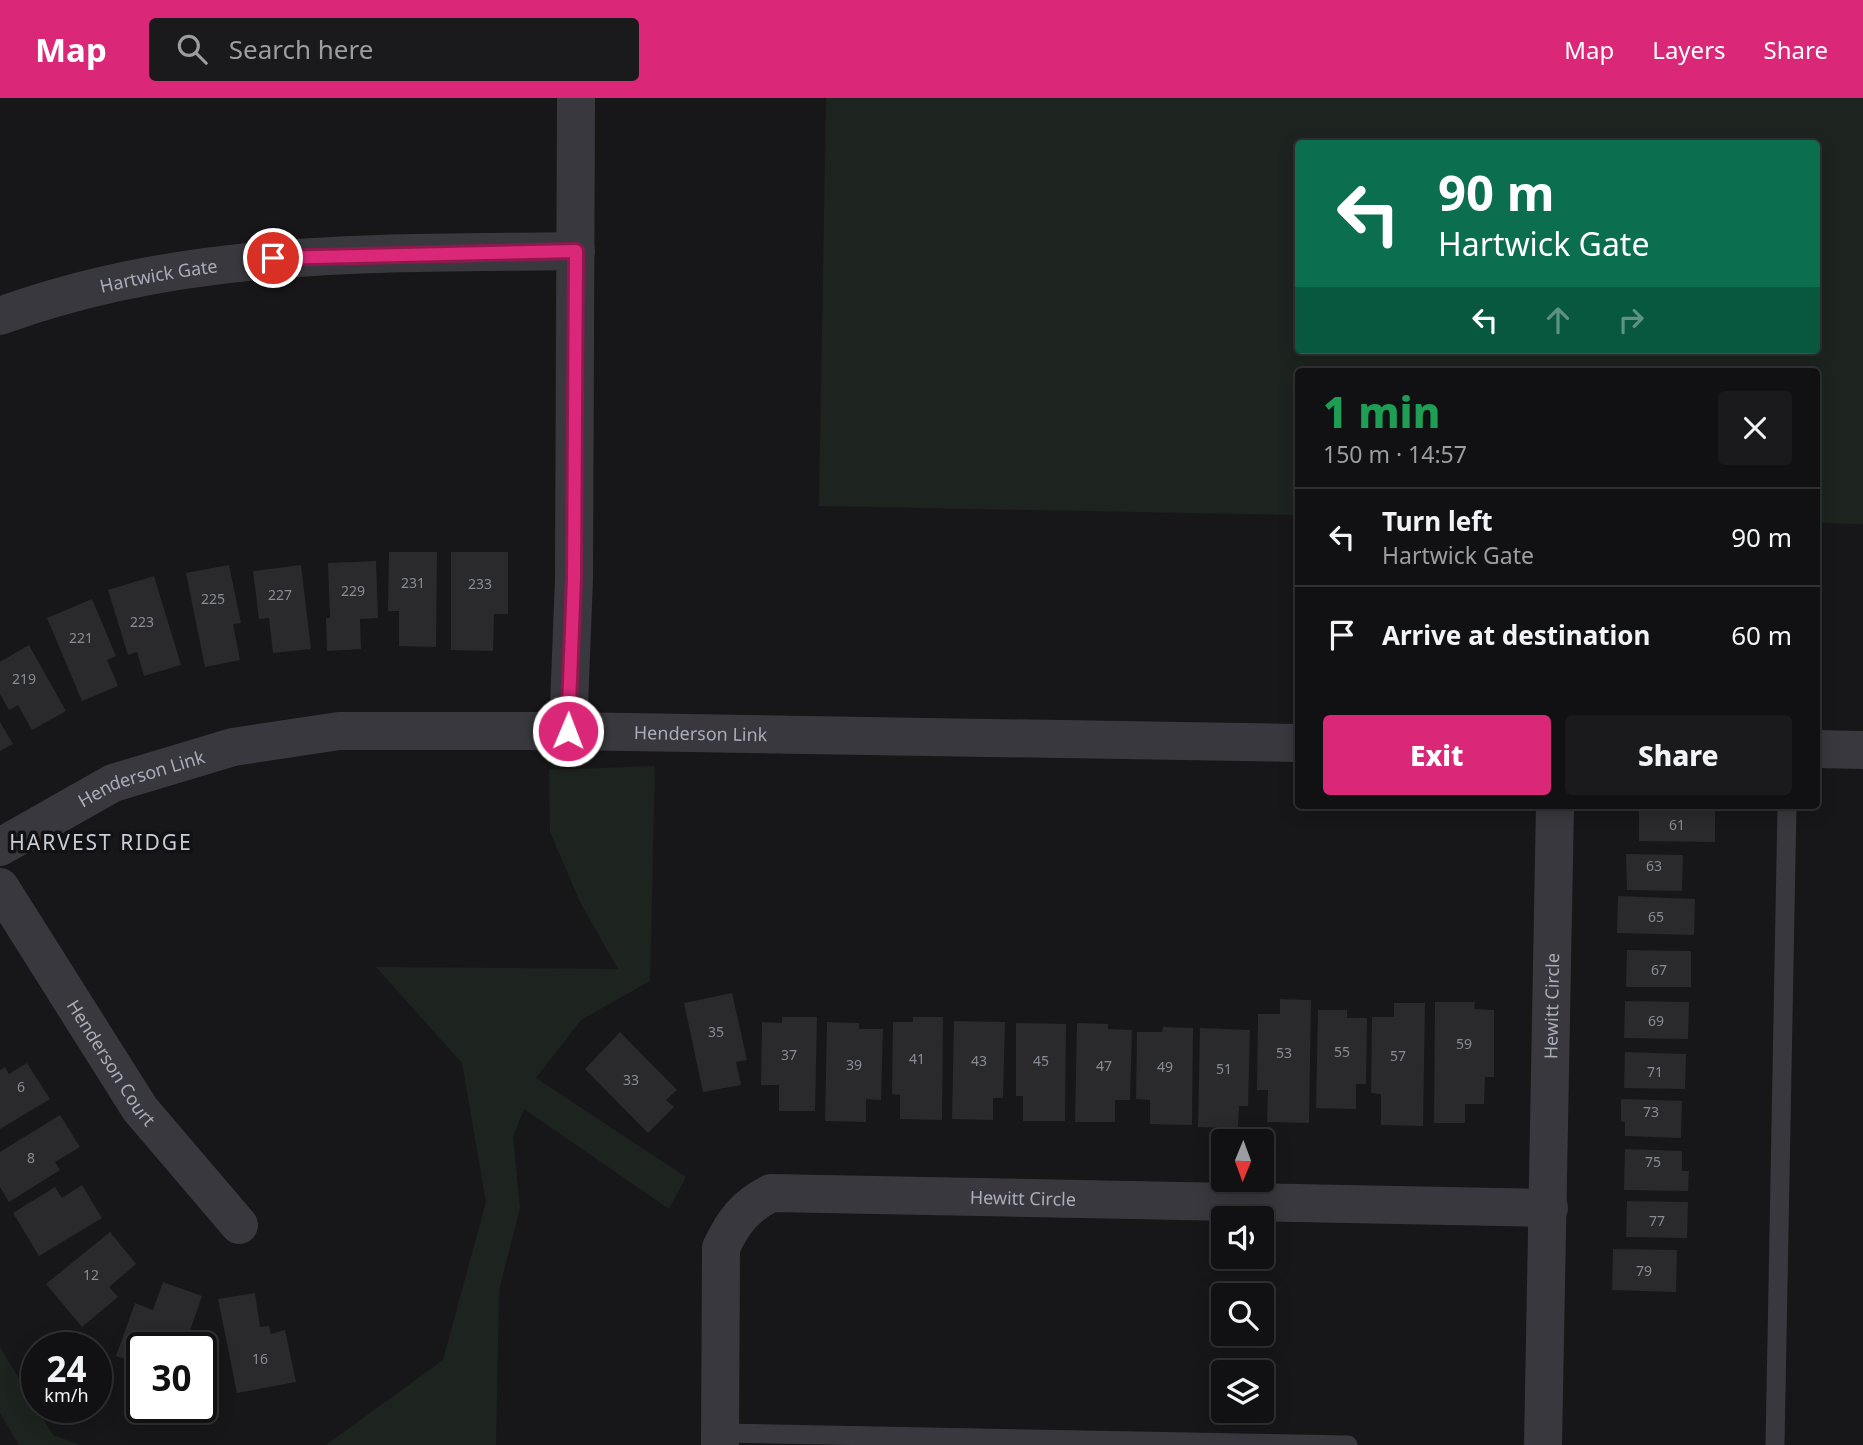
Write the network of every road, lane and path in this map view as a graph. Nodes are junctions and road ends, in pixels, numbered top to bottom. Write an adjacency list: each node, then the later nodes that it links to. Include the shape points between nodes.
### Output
1 (576, 98): 2 (street)
2 (576, 251): 3 (street, Hartwick Gate, via 300,256 220,263 75,292); 4 (street)
3 (0, 316)
4 (568, 731): 5 (street, Henderson Link); 10 (street, Henderson Link, via 339,731 233,747 113,783)
5 (1295, 743)
6 (1820, 749): 7 (street)
7 (1863, 750)
8 (1555, 809): 12 (street, Hewitt Circle)
9 (1787, 809): 17 (lane)
10 (0, 848)
11 (0, 887): 13 (street, Henderson Court, via 140,1109)
12 (1549, 1208): 14 (street, Hewitt Circle, via 771,1193 752,1203 732,1224 721,1248); 16 (street, Hewitt Circle)
13 (239, 1225)
14 (720, 1439): 15 (lane)
15 (1348, 1445)
16 (1543, 1445)
17 (1775, 1445)

